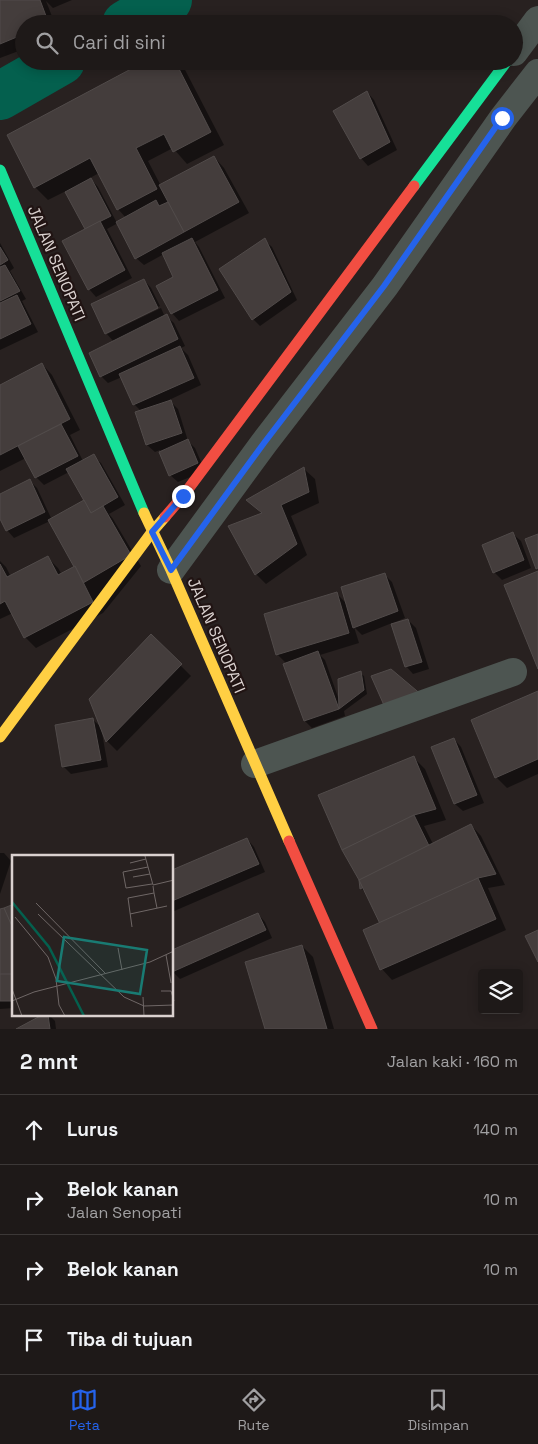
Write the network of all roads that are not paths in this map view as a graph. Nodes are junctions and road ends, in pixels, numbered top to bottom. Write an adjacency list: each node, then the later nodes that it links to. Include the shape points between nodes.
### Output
1 (538, 20): 2 (street)
2 (523, 40)
3 (500, 70): 6 (main road, via 183,496)
4 (538, 74): 7 (street, via 502,118 384,286)
5 (0, 170): 6 (main road, JALAN SENOPATI)
6 (152, 532): 7 (main road, JALAN SENOPATI); 9 (main road)
7 (171, 570): 10 (main road, JALAN SENOPATI)
8 (513, 672): 10 (street)
9 (0, 737)
10 (254, 764): 11 (main road, JALAN SENOPATI)
11 (372, 1029)

